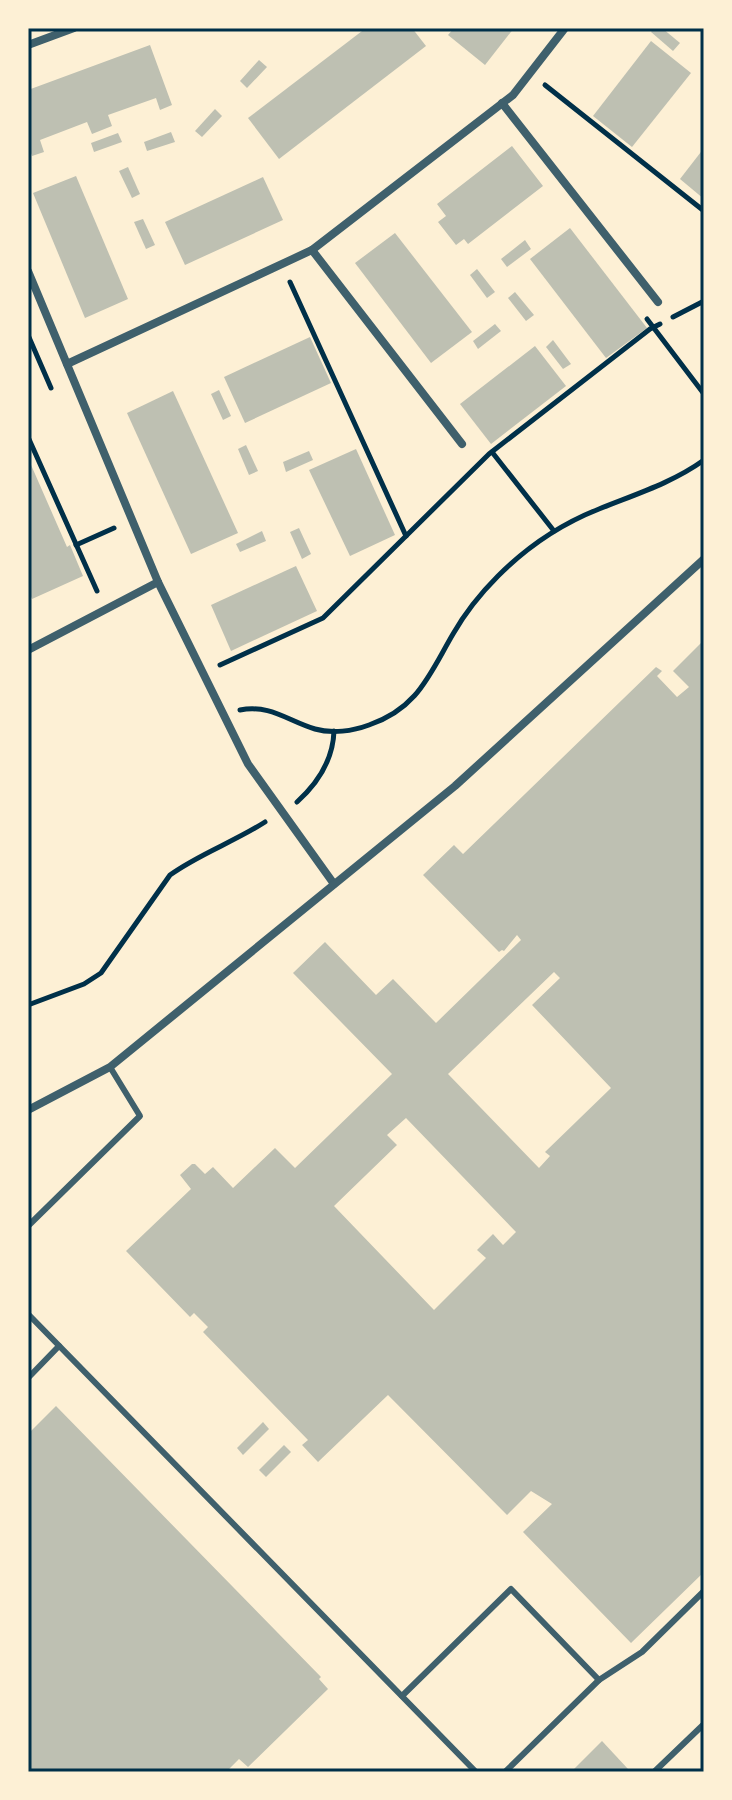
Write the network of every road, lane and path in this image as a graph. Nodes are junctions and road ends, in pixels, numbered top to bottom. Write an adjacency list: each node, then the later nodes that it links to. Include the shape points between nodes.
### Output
1 (74, 28): 3 (street)
2 (565, 28): 4 (street)
3 (28, 45)
4 (530, 73): 5 (street); 6 (path)
5 (502, 103): 7 (street); 11 (street)
6 (704, 211)
7 (312, 250): 8 (street); 16 (street)
8 (282, 264): 13 (street); 21 (path)
9 (28, 271): 13 (street)
10 (704, 301): 12 (path)
11 (658, 302)
12 (652, 328): 14 (path); 17 (path)
13 (67, 364): 24 (street)
14 (704, 394)
15 (28, 437): 22 (path)
16 (462, 444)
17 (492, 452): 20 (path); 21 (path)
18 (704, 460): 20 (path, via 681,476)
19 (114, 528): 22 (path)
20 (554, 531): 31 (path, via 478,597 409,705 367,726)
21 (406, 536): 27 (path, via 323,618)
22 (76, 545): 25 (path, via 97,592)
23 (704, 559): 33 (street, via 455,786)
24 (158, 582): 26 (street); 28 (street)
25 (109, 585)
26 (28, 650)
27 (219, 665): 28 (path); 29 (path)
28 (203, 673): 32 (street, via 248,764)
29 (224, 676)
30 (235, 699): 31 (path, via 240,710 268,708 315,729)
31 (334, 731): 32 (path, via 321,775)
32 (282, 811): 33 (street); 34 (path, via 170,875 101,973)
33 (334, 884): 35 (street)
34 (28, 1005)
35 (110, 1067): 36 (street); 37 (lane, via 140,1116)
36 (28, 1110)
37 (28, 1226)
38 (28, 1314): 39 (lane)
39 (59, 1346): 40 (lane); 43 (lane)
40 (28, 1378)
41 (704, 1591): 42 (lane, via 642,1652)
42 (599, 1680): 43 (lane, via 511,1589); 46 (lane)
43 (402, 1696): 45 (lane)
44 (704, 1724): 47 (lane)
45 (476, 1772)
46 (505, 1772)
47 (654, 1772)

